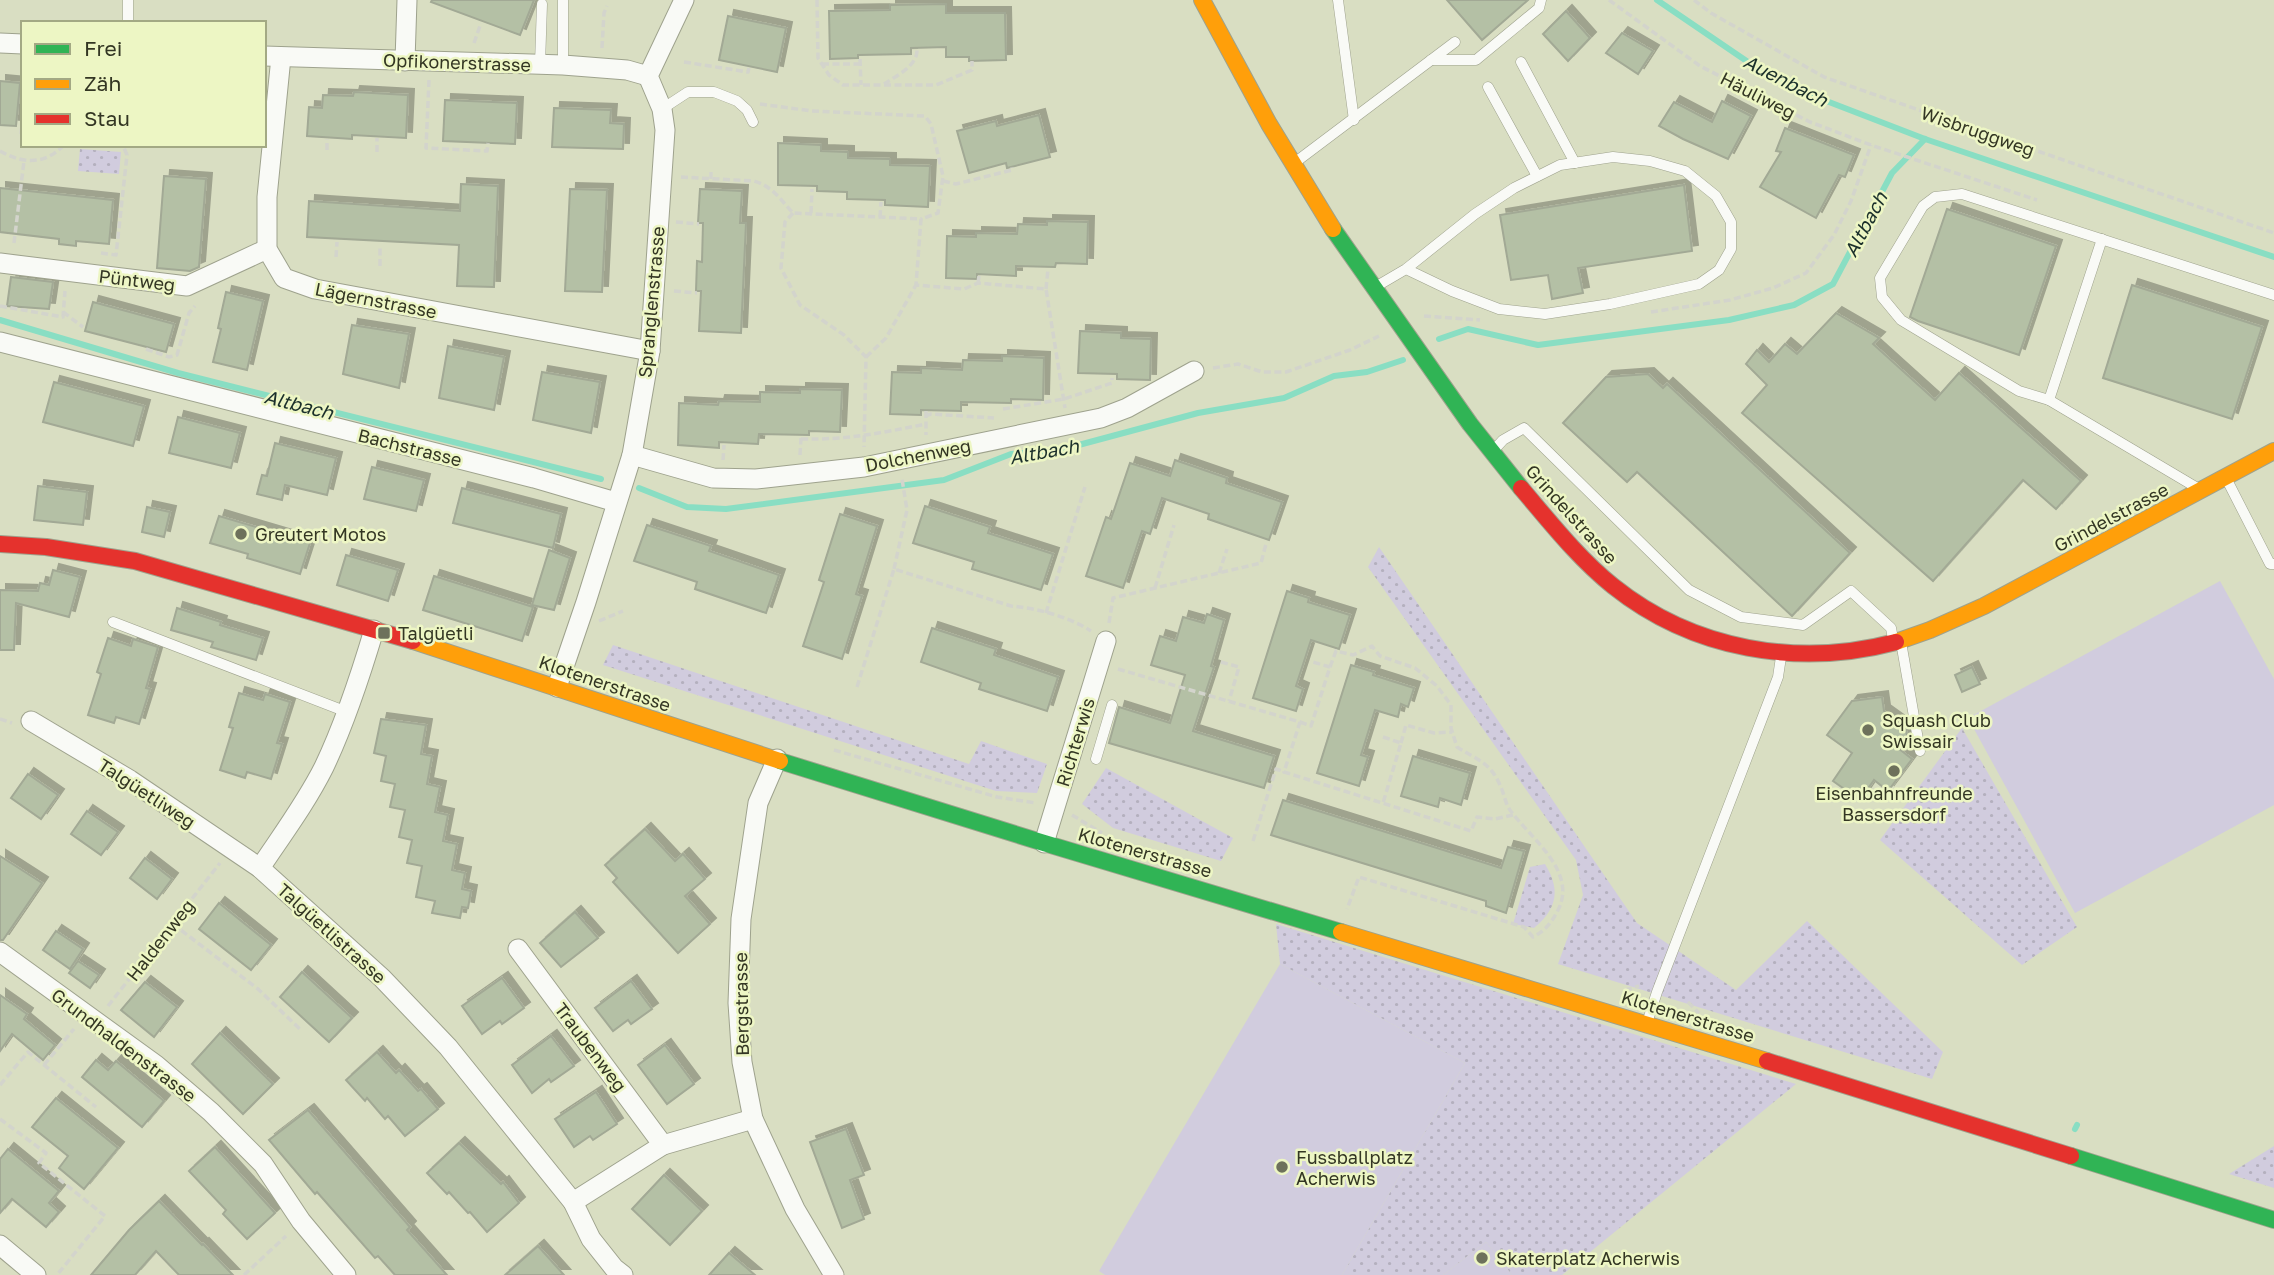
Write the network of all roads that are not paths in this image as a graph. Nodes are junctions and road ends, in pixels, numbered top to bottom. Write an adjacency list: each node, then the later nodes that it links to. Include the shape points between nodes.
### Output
1 (128, 0): 9 (lane)
2 (407, 0): 15 (street)
3 (684, 0): 19 (street)
4 (1202, 0): 25 (main road, Grindelstrasse)
5 (1338, 0): 22 (lane)
6 (1541, 0): 14 (lane, via 1539,8 1476,60)
7 (563, 1): 18 (lane)
8 (542, 4): 17 (lane)
9 (128, 21)
10 (1455, 42): 14 (lane)
11 (0, 43): 12 (street)
12 (21, 44)
13 (273, 57): 15 (street, Opfikonerstrasse); 28 (street)
14 (1431, 60): 22 (lane)
15 (405, 61): 17 (street, Opfikonerstrasse)
16 (1521, 62): 24 (lane)
17 (540, 64): 18 (street, Opfikonerstrasse)
18 (563, 65): 19 (street, Opfikonerstrasse, via 627,69)
19 (648, 76): 21 (street, Spranglenstrasse)
20 (1488, 87): 26 (lane)
21 (662, 109): 23 (lane, via 688,92 714,92 737,101); 34 (street, Spranglenstrasse, via 665,130)
22 (1354, 120): 25 (lane)
23 (753, 122)
24 (1575, 163): 26 (lane); 30 (lane, via 1613,157 1650,161 1685,172 1716,196 1731,222 1731,249 1719,270 1699,284 1545,314 1499,309)
25 (1293, 164): 31 (main road, Grindelstrasse)
26 (1537, 176): 30 (lane, via 1475,214)
27 (2102, 239): 32 (lane); 36 (lane); 36 (lane, via 1962,194 1935,197 1923,206 1880,278 1882,297 1901,320 2019,391)
28 (267, 249): 29 (street, Püntweg, via 187,286); 34 (street, Lägernstrasse, via 284,278 315,289)
29 (0, 263)
30 (1406, 270): 31 (lane)
31 (1373, 287): 38 (main road, Grindelstrasse)
32 (2274, 295)
33 (0, 342): 42 (street, Bachstrasse)
34 (650, 351): 39 (street, Spranglenstrasse)
35 (1201, 370): 39 (street, Dolchenweg, via 1101,418 864,467 725,480)
36 (2049, 400): 41 (lane)
37 (2274, 451): 40 (main road, Grindelstrasse)
38 (1492, 452): 48 (lane, via 1524,428 1689,590 1741,617 1802,625 1851,592 1891,628); 49 (main road, Grindelstrasse, via 1588,565 1626,596 1689,629)
39 (632, 455): 42 (street, Spranglenstrasse)
40 (2225, 478): 41 (main road, Grindelstrasse); 44 (lane)
41 (2203, 491): 48 (main road, Grindelstrasse, via 1957,620)
42 (616, 502): 50 (street, Spranglenstrasse)
43 (0, 544): 46 (main road, Klotenerstrasse, via 135,561)
44 (2273, 566)
45 (113, 622): 52 (lane)
46 (374, 631): 50 (main road, Klotenerstrasse); 52 (street)
47 (1106, 641): 57 (street, Richterwis)
48 (1897, 642): 49 (main road, Grindelstrasse, via 1842,653); 54 (lane)
49 (1782, 653): 61 (lane, via 1777,677)
50 (558, 687): 55 (main road, Klotenerstrasse)
51 (1112, 705): 56 (lane)
52 (348, 712): 58 (street, via 306,800)
53 (31, 721): 58 (street, Talgüetliweg, via 130,780)
54 (1920, 751)
55 (777, 759): 57 (main road, Klotenerstrasse); 62 (street, Bergstrasse, via 758,803 741,919 738,1003 742,1062)
56 (1096, 759)
57 (1044, 843): 61 (main road, Klotenerstrasse)
58 (260, 868): 64 (street, Talgüetlistrasse, via 382,978 448,1047)
59 (518, 949): 63 (street, Traubenweg)
60 (0, 952): 68 (street, Grundhaldenstrasse, via 156,1065 211,1112 263,1164 301,1221)
61 (1647, 1023): 65 (main road, Klotenerstrasse)
62 (753, 1119): 63 (street); 70 (street, Bergstrasse, via 795,1209)
63 (663, 1145): 64 (street)
64 (573, 1202): 69 (street, Talgüetlistrasse, via 591,1239)
65 (2274, 1220)
66 (0, 1245): 67 (street)
67 (36, 1275)
68 (346, 1275)
69 (623, 1275)
70 (834, 1275)

